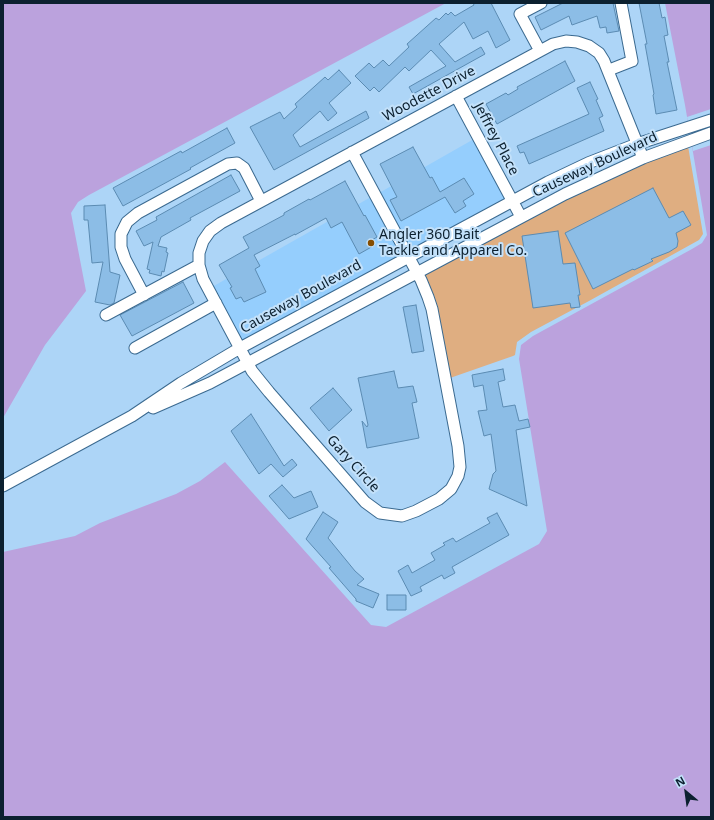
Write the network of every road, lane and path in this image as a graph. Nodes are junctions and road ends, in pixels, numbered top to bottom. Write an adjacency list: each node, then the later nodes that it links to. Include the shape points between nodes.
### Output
1 (541, 3): 3 (street, via 520,14)
2 (621, 3): 4 (street, via 632,61)
3 (540, 51): 4 (street, Woodette Drive, via 553,44 577,42 599,53); 5 (street, Woodette Drive)
4 (608, 70): 8 (street, Woodette Drive)
5 (456, 96): 9 (street, Woodette Drive); 12 (street, Jeffrey Place)
6 (711, 120): 8 (street, Causeway Boulevard)
7 (711, 133): 10 (street, Causeway Boulevard)
8 (637, 144): 10 (street, Woodette Drive); 12 (street, Causeway Boulevard, via 588,163)
9 (352, 152): 11 (street, Woodette Drive); 14 (street, Gary Circle)
10 (643, 158): 13 (street, Causeway Boulevard)
11 (261, 201): 15 (street, Woodette Drive, via 210,231 203,240); 17 (street, via 244,168 237,163 228,164 138,213 127,222 121,234 120,247)
12 (513, 201): 13 (street, Jeffrey Place); 14 (street, Causeway Boulevard)
13 (521, 217): 16 (street, Causeway Boulevard)
14 (408, 256): 16 (street, Gary Circle); 21 (street, Causeway Boulevard)
15 (199, 265): 17 (street); 18 (street, Gary Circle, via 203,279)
16 (417, 273): 22 (street, Causeway Boulevard); 22 (street, Gary Circle, via 432,309 460,467 451,489 423,508 402,516 390,515 380,513 365,502 269,392)
17 (144, 295): 19 (street)
18 (216, 303): 20 (street); 21 (street, Gary Circle)
19 (106, 315)
20 (135, 348)
21 (240, 348): 22 (street, Gary Circle); 23 (street, Causeway Boulevard)
22 (248, 363): 23 (street, Causeway Boulevard, via 184,395)
23 (132, 416): 24 (street, Causeway Boulevard)
24 (3, 486)

